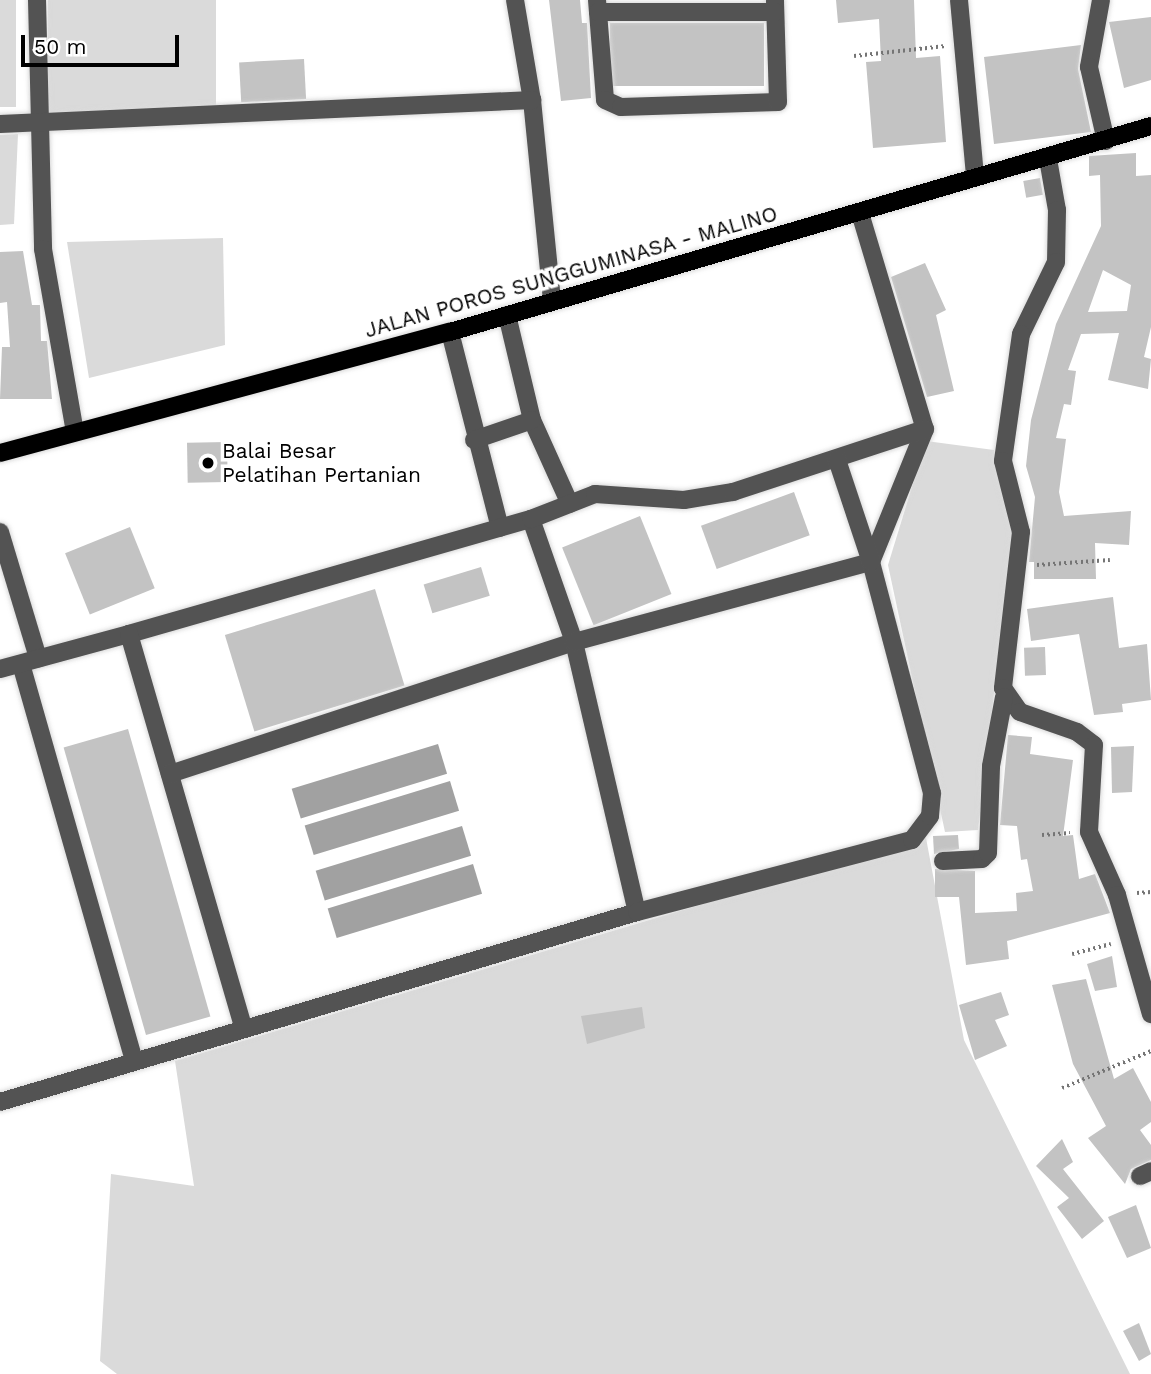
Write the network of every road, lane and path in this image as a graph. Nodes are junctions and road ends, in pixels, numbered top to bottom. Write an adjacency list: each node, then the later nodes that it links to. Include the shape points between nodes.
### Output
1 (37, 0): 11 (street)
2 (515, 0): 10 (street)
3 (959, 0): 8 (street)
4 (1101, 0): 14 (street, via 1089,67)
5 (598, 6): 6 (street, via 605,100 621,107 778,102); 7 (street)
6 (775, 6): 7 (street)
7 (672, 7)
8 (961, 44): 9 (path); 16 (street)
9 (854, 56)
10 (532, 100): 11 (street); 18 (street)
11 (41, 122): 12 (street); 23 (street, via 43,250)
12 (0, 124)
13 (1151, 126): 14 (main road, JALAN POROS SUNGGUMINASA - MALINO)
14 (1106, 141): 15 (main road, JALAN POROS SUNGGUMINASA - MALINO)
15 (1048, 159): 16 (main road, JALAN POROS SUNGGUMINASA - MALINO); 33 (street, via 1057,210 1056,261 1021,334 1003,461 1021,520)
16 (975, 177): 17 (main road, JALAN POROS SUNGGUMINASA - MALINO)
17 (860, 213): 18 (main road, JALAN POROS SUNGGUMINASA - MALINO); 22 (street)
18 (552, 301): 19 (main road, JALAN POROS SUNGGUMINASA - MALINO)
19 (507, 315): 20 (main road, JALAN POROS SUNGGUMINASA - MALINO); 21 (street)
20 (450, 332): 23 (main road, JALAN POROS SUNGGUMINASA - MALINO); 24 (street)
21 (532, 421): 24 (street); 27 (street)
22 (925, 429): 26 (street); 32 (street)
23 (75, 432): 25 (main road, JALAN POROS SUNGGUMINASA - MALINO)
24 (474, 440): 29 (street)
25 (0, 453)
26 (837, 460): 27 (street, via 733,492 684,500 595,494); 32 (street)
27 (570, 504): 28 (street)
28 (531, 519): 29 (street); 36 (street)
29 (500, 528): 35 (street)
30 (0, 532): 34 (street)
31 (1110, 560): 33 (path)
32 (871, 562): 36 (street); 44 (street, via 932,793 930,816 912,840)
33 (1017, 566): 39 (street, via 1003,658)
34 (6, 567): 37 (street)
35 (129, 634): 37 (street); 40 (street)
36 (574, 642): 40 (street); 44 (street)
37 (29, 661): 38 (street); 50 (street)
38 (0, 668)
39 (1004, 697): 41 (street, via 1020,712 1077,732 1094,745); 43 (street, via 991,766 988,853)
40 (170, 775): 48 (street)
41 (1089, 832): 42 (path); 45 (street, via 1117,895)
42 (1042, 835)
43 (943, 861)
44 (637, 912): 48 (street)
45 (1127, 940): 46 (path); 47 (street)
46 (1072, 954)
47 (1151, 1014)
48 (243, 1026): 50 (street)
49 (1151, 1051): 51 (path)
50 (133, 1058): 52 (street)
51 (1062, 1088)
52 (0, 1102)

